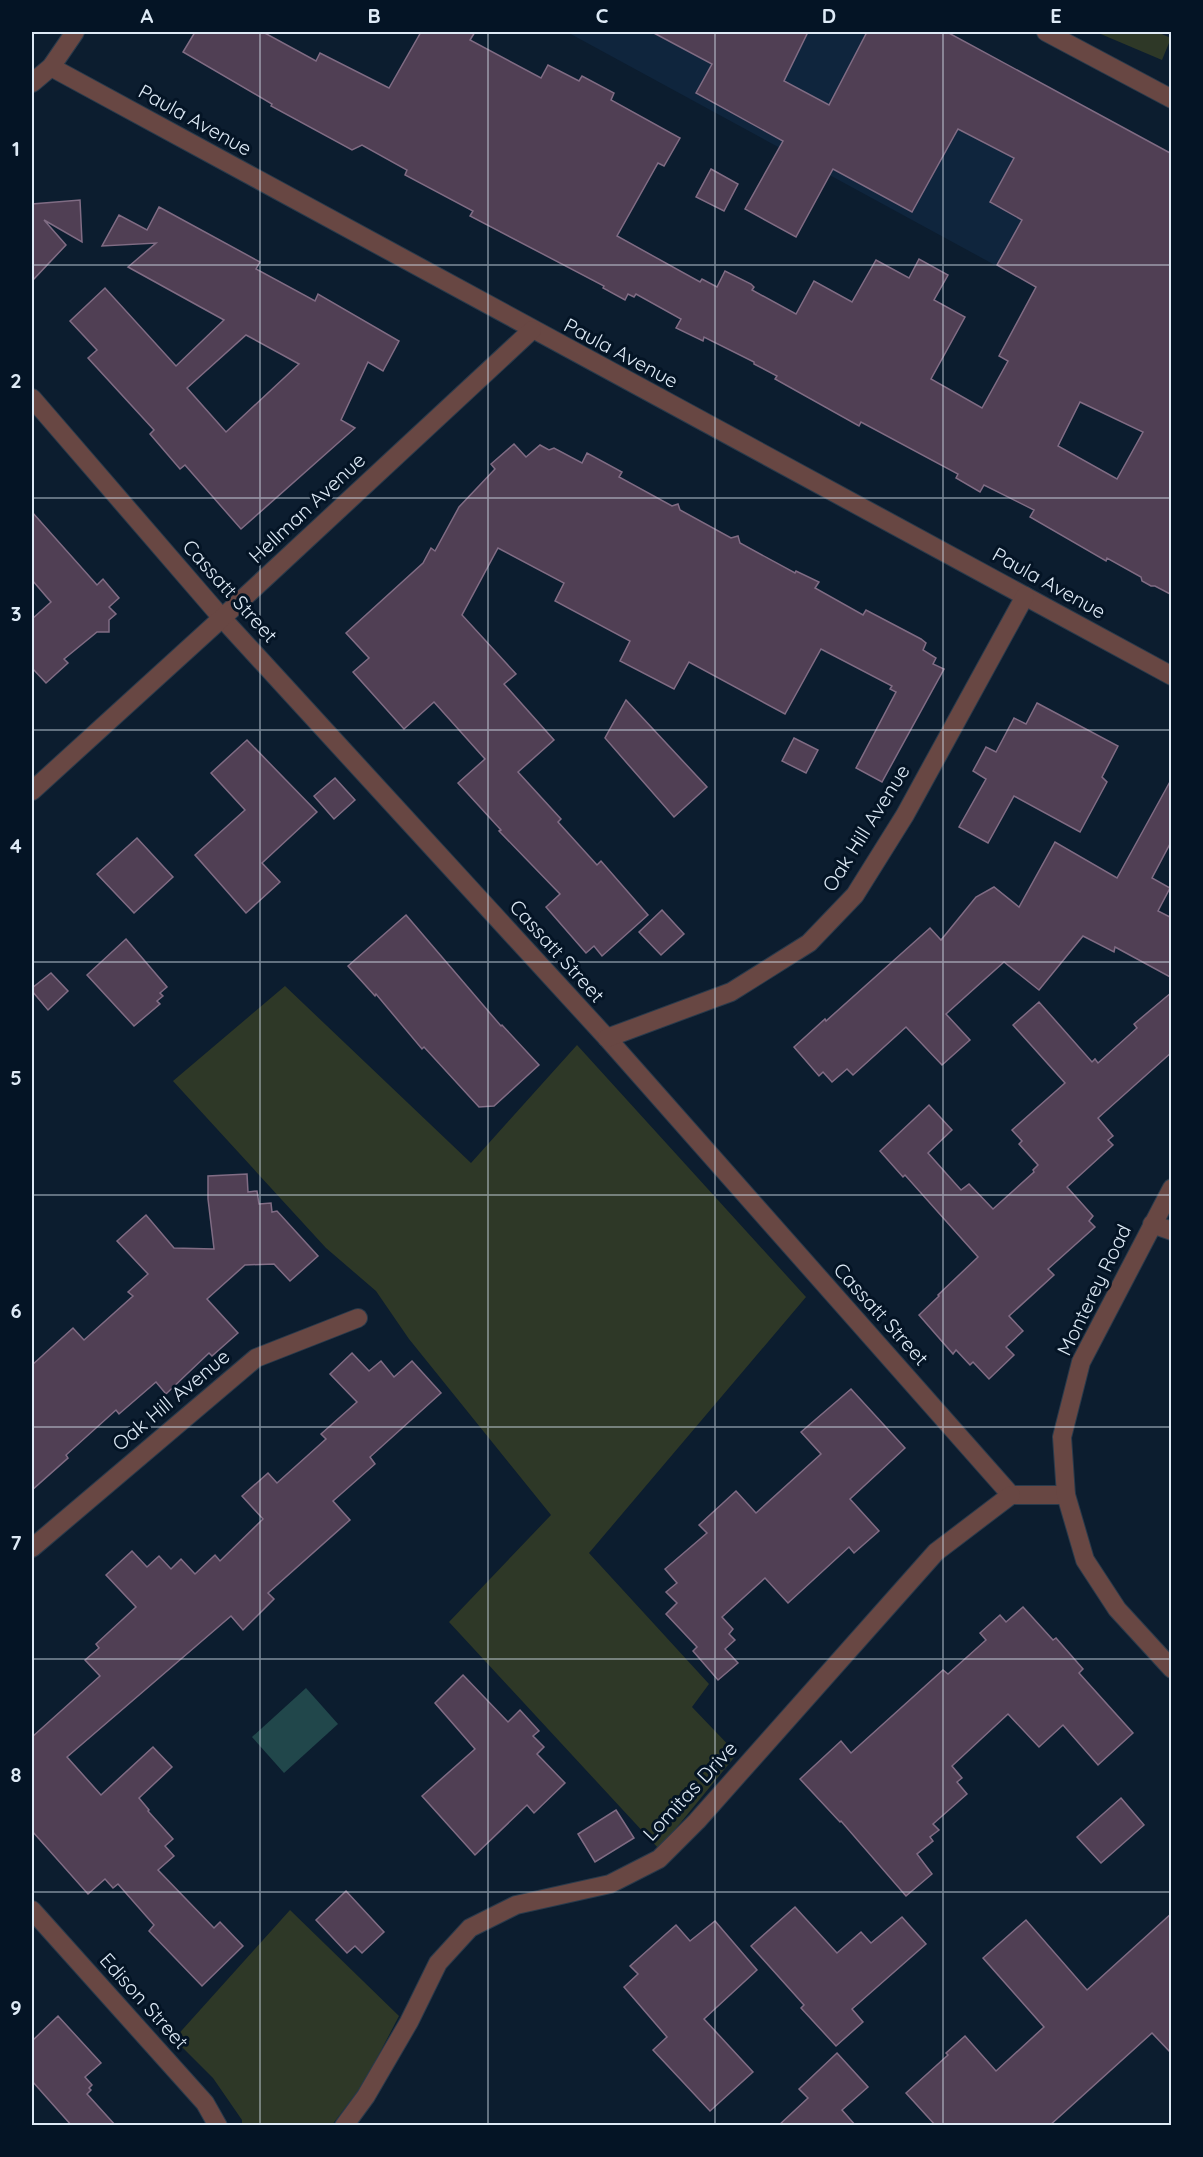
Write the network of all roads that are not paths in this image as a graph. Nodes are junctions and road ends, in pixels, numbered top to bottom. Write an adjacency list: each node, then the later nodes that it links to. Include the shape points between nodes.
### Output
1 (75, 32): 3 (street)
2 (1046, 32): 5 (street)
3 (51, 67): 4 (street); 6 (street, Paula Avenue)
4 (32, 83)
5 (1172, 99)
6 (532, 330): 8 (street, Paula Avenue); 9 (street, Hellman Avenue)
7 (32, 398): 9 (street, Cassatt Street)
8 (1025, 596): 10 (street, Paula Avenue); 12 (street, Oak Hill Avenue, via 905,815 848,903 809,943 730,992)
9 (222, 618): 11 (street, Hellman Avenue); 12 (street, Cassatt Street)
10 (1172, 676)
11 (32, 791)
12 (606, 1038): 17 (street, Cassatt Street)
13 (1172, 1188): 14 (street, Monterey Road)
14 (1152, 1224): 15 (street); 18 (street, Monterey Road, via 1081,1362 1062,1437)
15 (1172, 1231)
16 (358, 1318): 19 (street, Oak Hill Avenue, via 256,1358)
17 (1011, 1495): 18 (street); 23 (street, Lomitas Drive, via 936,1552 659,1859 610,1884 516,1905 470,1928 438,1963 409,2022)
18 (1066, 1495): 20 (street, Monterey Road, via 1085,1560 1117,1609)
19 (32, 1548)
20 (1172, 1669)
21 (32, 1910): 22 (street, Edison Street, via 205,2103)
22 (218, 2126)
23 (344, 2126)

